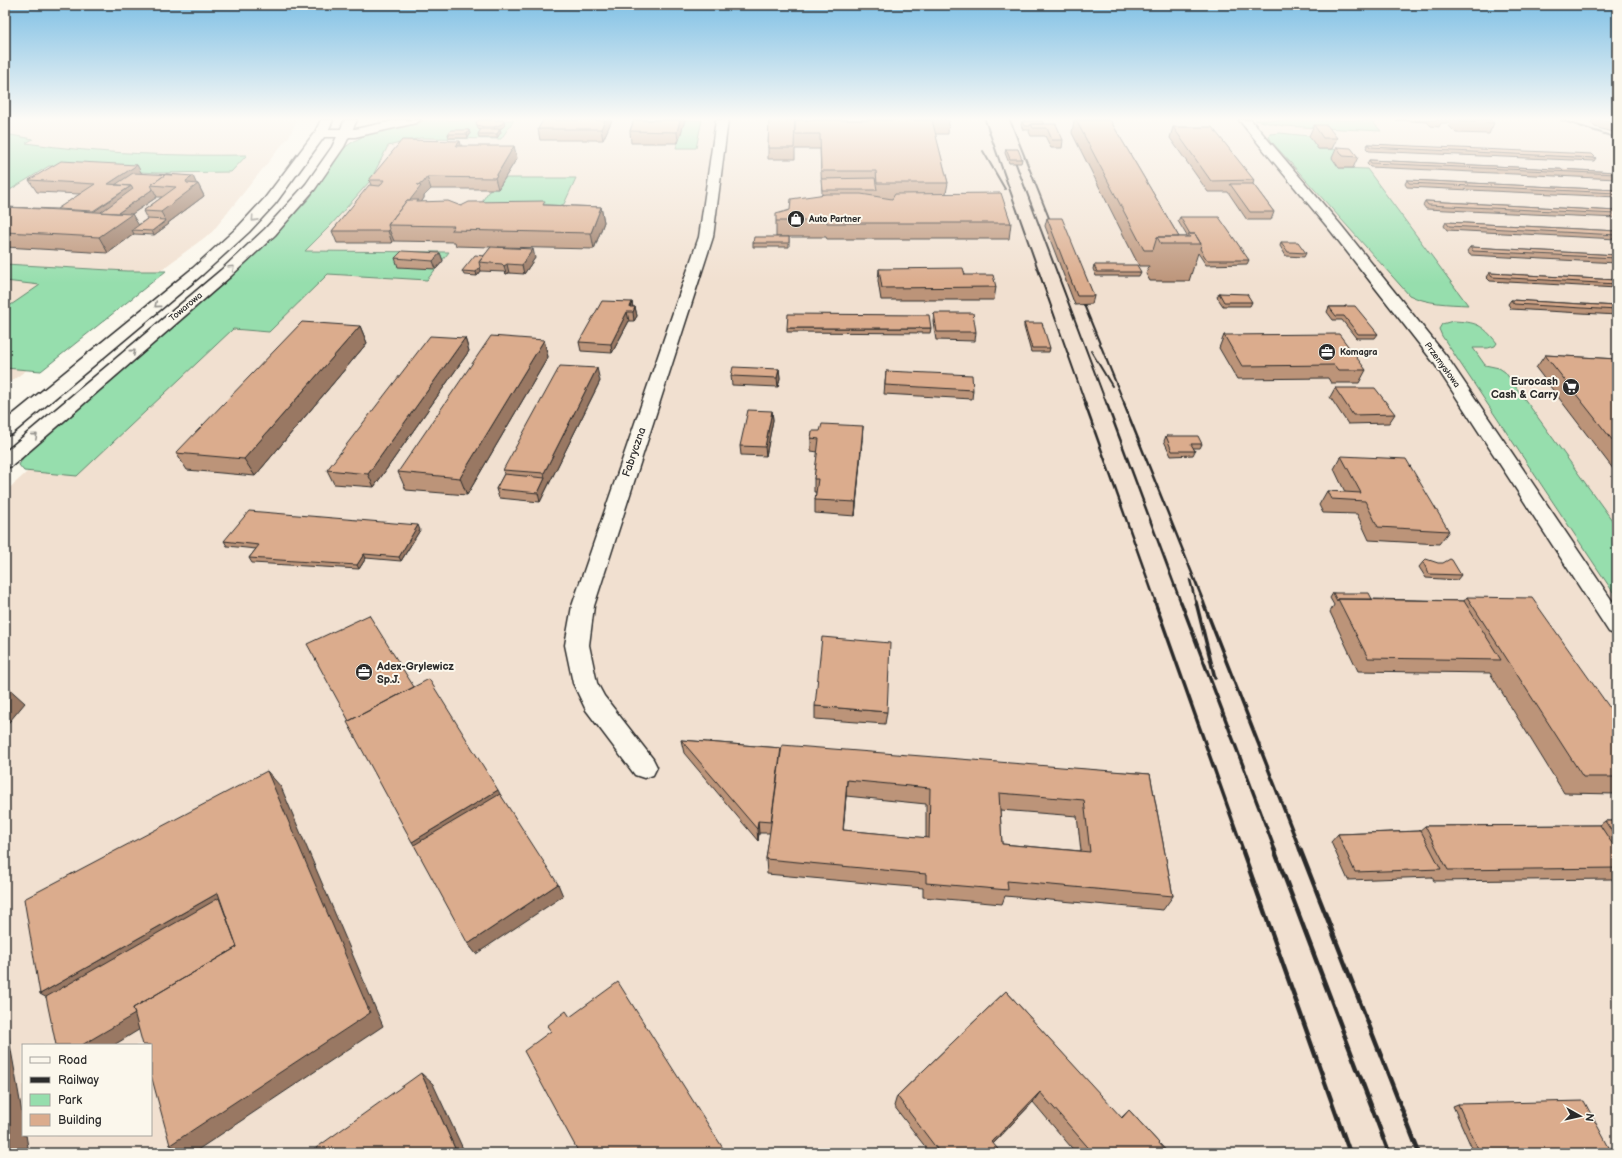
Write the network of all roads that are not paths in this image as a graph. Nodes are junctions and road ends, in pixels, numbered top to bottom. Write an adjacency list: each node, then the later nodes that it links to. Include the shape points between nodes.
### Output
1 (290, 174): 5 (street, Towarowa, one-way to 5, via 270,201 244,229 198,271)
2 (320, 174): 6 (street, Towarowa, one-way to 2, via 220,279 297,204)
3 (715, 174): 8 (street, Fabryczna, via 706,237 583,606 577,645 585,683 595,703)
4 (1289, 174): 7 (street, Przemysłowa, via 1441,361)
5 (5, 430)
6 (5, 462)
7 (1617, 626)
8 (644, 767)

